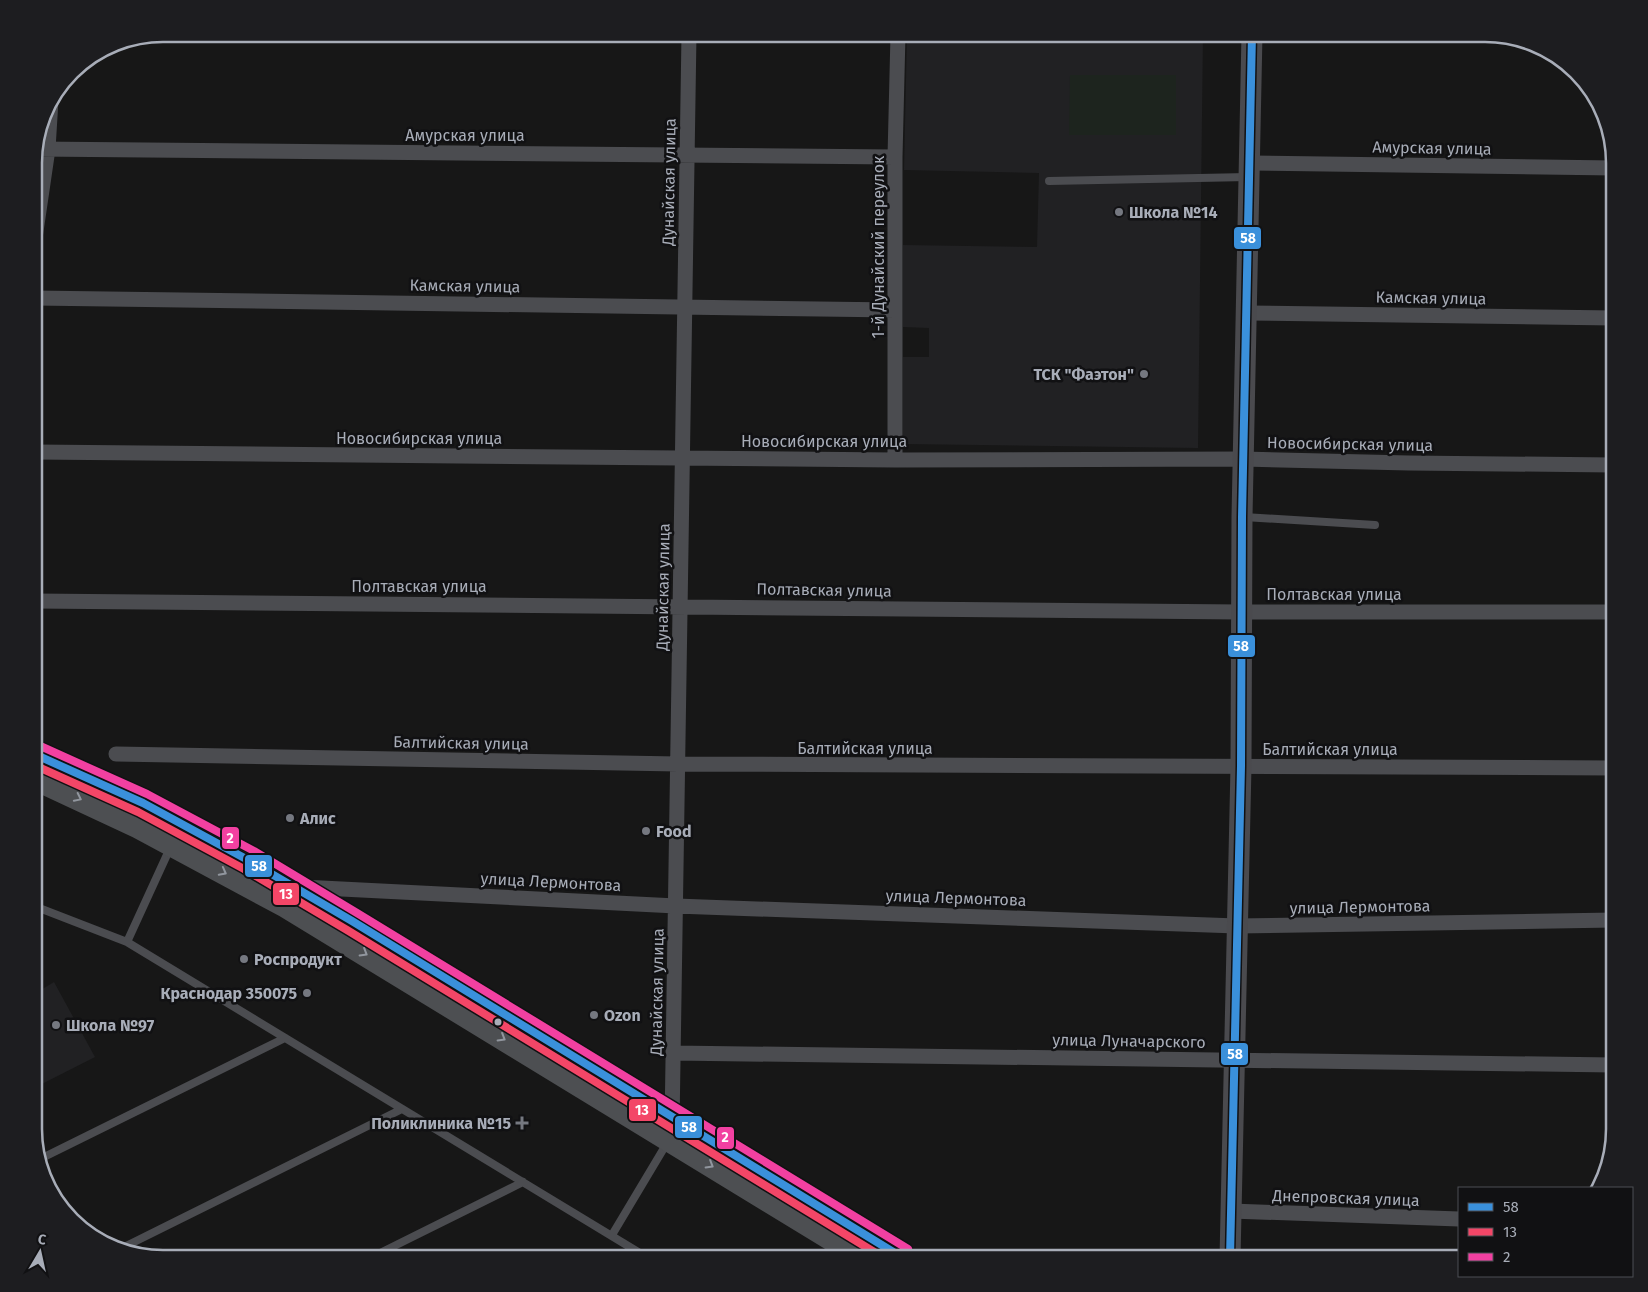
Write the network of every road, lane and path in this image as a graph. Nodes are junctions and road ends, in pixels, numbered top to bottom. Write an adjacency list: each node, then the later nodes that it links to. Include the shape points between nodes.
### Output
1 (898, 42): 6 (street, 1-й Дунайский переулок)
2 (1252, 42): 8 (street)
3 (689, 43): 5 (street, Дунайская улица)
4 (44, 149): 5 (street, Амурская улица)
5 (687, 155): 6 (street, Амурская улица); 11 (street, Дунайская улица)
6 (895, 157): 12 (street, 1-й Дунайский переулок)
7 (1606, 168): 8 (street, Амурская улица)
8 (1250, 170): 9 (lane); 13 (street)
9 (1049, 181)
10 (43, 298): 11 (street, Камская улица)
11 (684, 307): 12 (street, Камская улица); 16 (street, Дунайская улица)
12 (896, 310): 18 (street, 1-й Дунайский переулок)
13 (1246, 313): 14 (street, Камская улица); 17 (street)
14 (1606, 318)
15 (43, 452): 16 (street, Новосибирская улица)
16 (682, 458): 18 (street, Новосибирская улица); 23 (street, Дунайская улица)
17 (1243, 459): 18 (street, Новосибирская улица); 19 (street, Новосибирская улица); 20 (street)
18 (896, 460)
19 (1606, 465)
20 (1242, 517): 21 (lane); 24 (street)
21 (1375, 525)
22 (43, 601): 23 (street, Полтавская улица)
23 (680, 606): 24 (street, Полтавская улица); 28 (street, Дунайская улица)
24 (1241, 612): 25 (street, Полтавская улица); 29 (street)
25 (1606, 612)
26 (116, 754): 28 (street, Балтийская улица)
27 (43, 758): 33 (main road, via 149,806)
28 (678, 764): 29 (street, Балтийская улица); 34 (street, Дунайская улица)
29 (1241, 766): 30 (street, Балтийская улица); 37 (street)
30 (1606, 768)
31 (43, 782): 32 (main road, one-way to 32)
32 (172, 844): 38 (lane); 44 (main road, one-way to 44, via 286,906)
33 (296, 887): 34 (street, улица Лермонтова); 44 (main road)
34 (676, 906): 37 (street, улица Лермонтова); 40 (street, Дунайская улица)
35 (43, 909): 38 (lane)
36 (1606, 920): 37 (street, улица Лермонтова)
37 (1237, 926): 41 (street)
38 (127, 942): 39 (lane)
39 (285, 1038): 43 (lane); 45 (lane)
40 (674, 1054): 41 (street, улица Луначарского); 44 (street, Дунайская улица)
41 (1234, 1060): 42 (street, улица Луначарского); 47 (street)
42 (1606, 1065)
43 (402, 1109): 46 (lane); 50 (lane)
44 (671, 1129): 49 (lane); 53 (main road, one-way to 53); 54 (main road)
45 (46, 1156)
46 (523, 1182): 49 (lane); 51 (lane)
47 (1231, 1211): 48 (street, Днепровская улица); 55 (street)
48 (1458, 1219)
49 (612, 1235): 52 (lane)
50 (129, 1244)
51 (386, 1250)
52 (635, 1250)
53 (851, 1250)
54 (888, 1250)
55 (1230, 1250)

